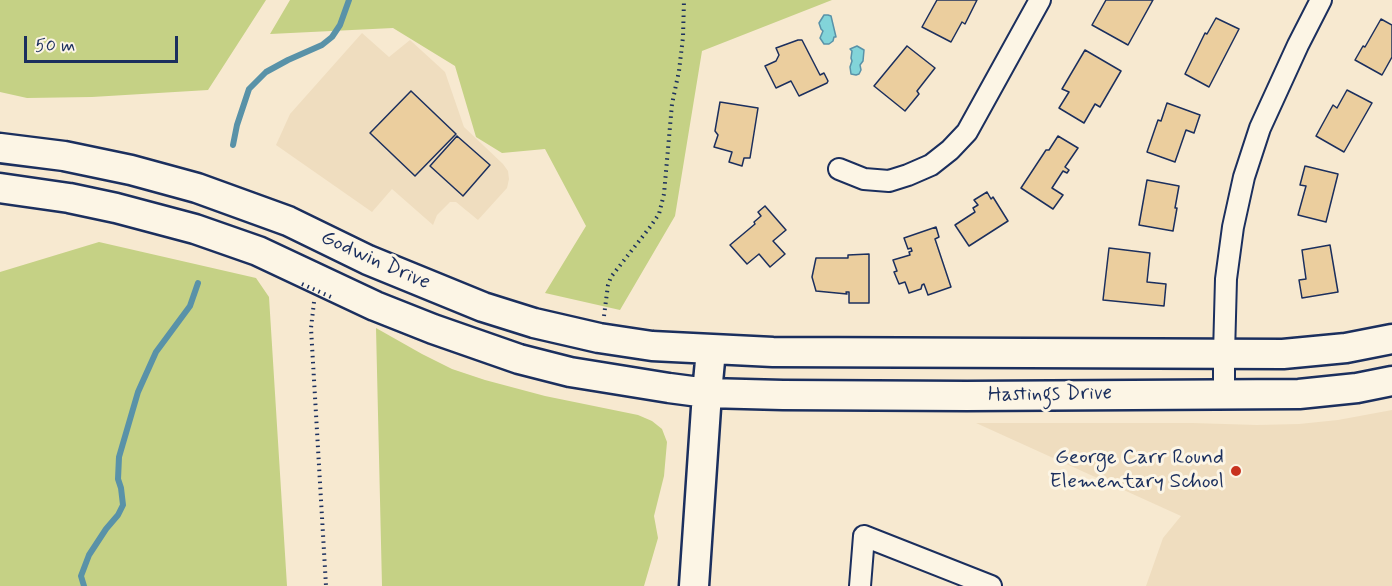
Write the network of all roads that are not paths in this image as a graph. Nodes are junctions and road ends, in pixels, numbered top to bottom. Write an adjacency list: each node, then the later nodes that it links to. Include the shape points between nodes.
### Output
1 (1040, 0): 4 (street, via 967,132 950,150 930,165 889,180 864,179)
2 (1321, 0): 8 (street, via 1260,128 1244,177 1226,279)
3 (0, 148): 7 (street, Godwin Drive, via 64,156 197,188 288,221 368,260 483,307 534,323 599,338)
4 (839, 169)
5 (0, 189): 10 (street, Godwin Drive, via 69,198 195,230 258,251 317,287 519,359 570,372)
6 (1392, 339): 8 (street, Hastings Drive, via 1283,354)
7 (711, 350): 8 (street, Hastings Drive); 10 (street)
8 (1224, 354): 11 (street)
9 (1392, 381): 11 (street, Hastings Drive, via 1299,394)
10 (707, 393): 11 (street, Hastings Drive); 12 (street)
11 (1224, 394)
12 (694, 586)
13 (860, 586): 14 (street, via 864,536)
14 (991, 586)

